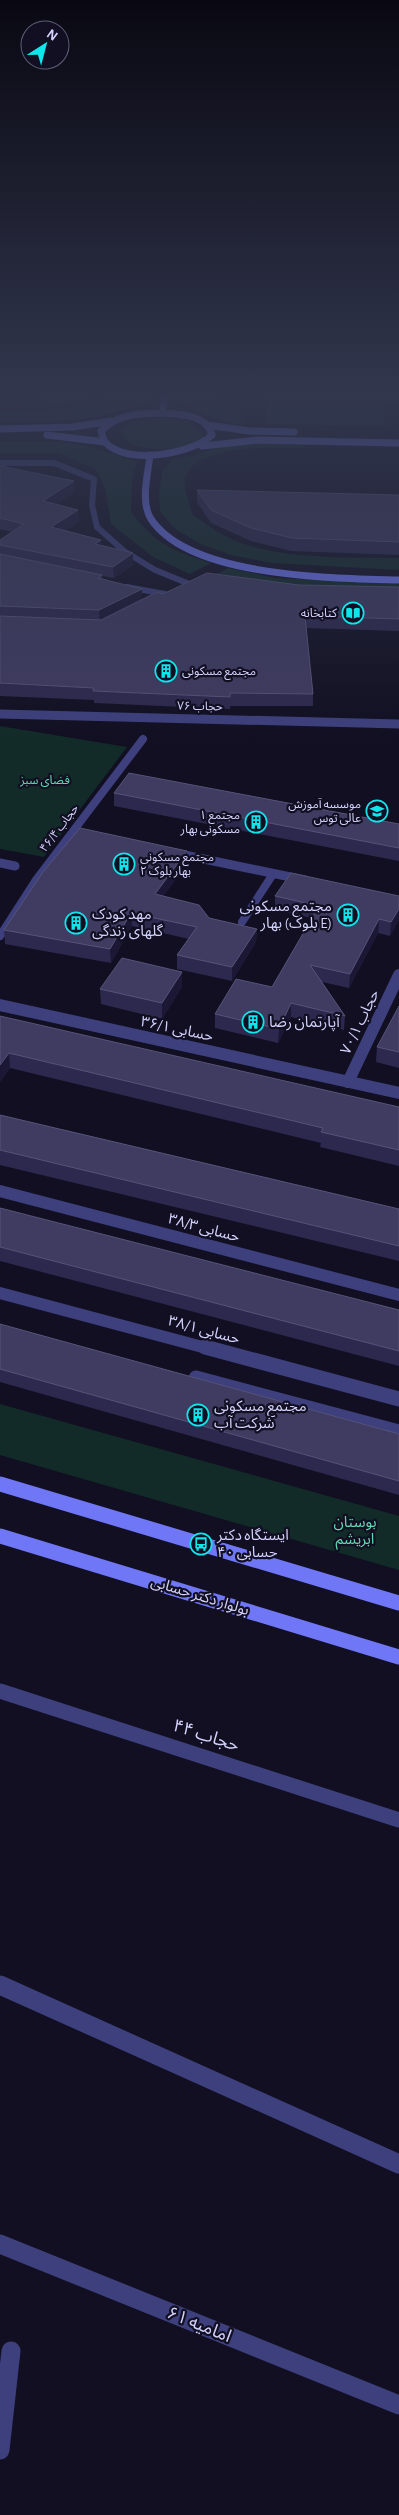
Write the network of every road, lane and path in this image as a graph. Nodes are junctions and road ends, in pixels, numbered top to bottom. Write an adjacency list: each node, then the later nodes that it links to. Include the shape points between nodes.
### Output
1 (93, 507): 5 (lane, via 97,527 124,551 155,570 187,583)
2 (148, 507): 3 (street, via 150,517 164,534 187,548 228,562 272,572 319,577)
3 (399, 580)
4 (116, 584): 5 (lane)
5 (172, 591): 6 (lane)
6 (149, 602)
7 (0, 714): 8 (street, حجاب ۷۶)
8 (399, 724)
9 (144, 739): 16 (lane, حجاب ۴۶/۴, via 36,880)
10 (157, 849): 13 (street)
11 (0, 863): 12 (street)
12 (15, 866)
13 (273, 874): 14 (street); 15 (lane)
14 (312, 882)
15 (242, 922)
16 (0, 936)
17 (399, 975): 19 (street, حجاب ۷۰/۱)
18 (0, 1005): 19 (street, حسابی ۳۶/۱)
19 (348, 1082): 20 (street, حسابی ۳۶/۱)
20 (399, 1093)
21 (0, 1192): 23 (street, حسابی ۳۸/۳)
22 (0, 1293): 25 (street, حسابی ۳۸/۱)
23 (399, 1295)
24 (180, 1374): 26 (street)
25 (399, 1399)
26 (399, 1432)
27 (0, 1484): 29 (street)
28 (0, 1536): 30 (street, بولوار دکتر حسابی)
29 (399, 1603)
30 (399, 1657)
31 (0, 1691): 32 (street, حجاب ۴۴)
32 (399, 1820)
33 (0, 1985): 34 (street)
34 (399, 2164)
35 (0, 2244): 37 (street, امامیه ۶۱)
36 (10, 2351): 38 (street)
37 (399, 2405)
38 (0, 2450)

